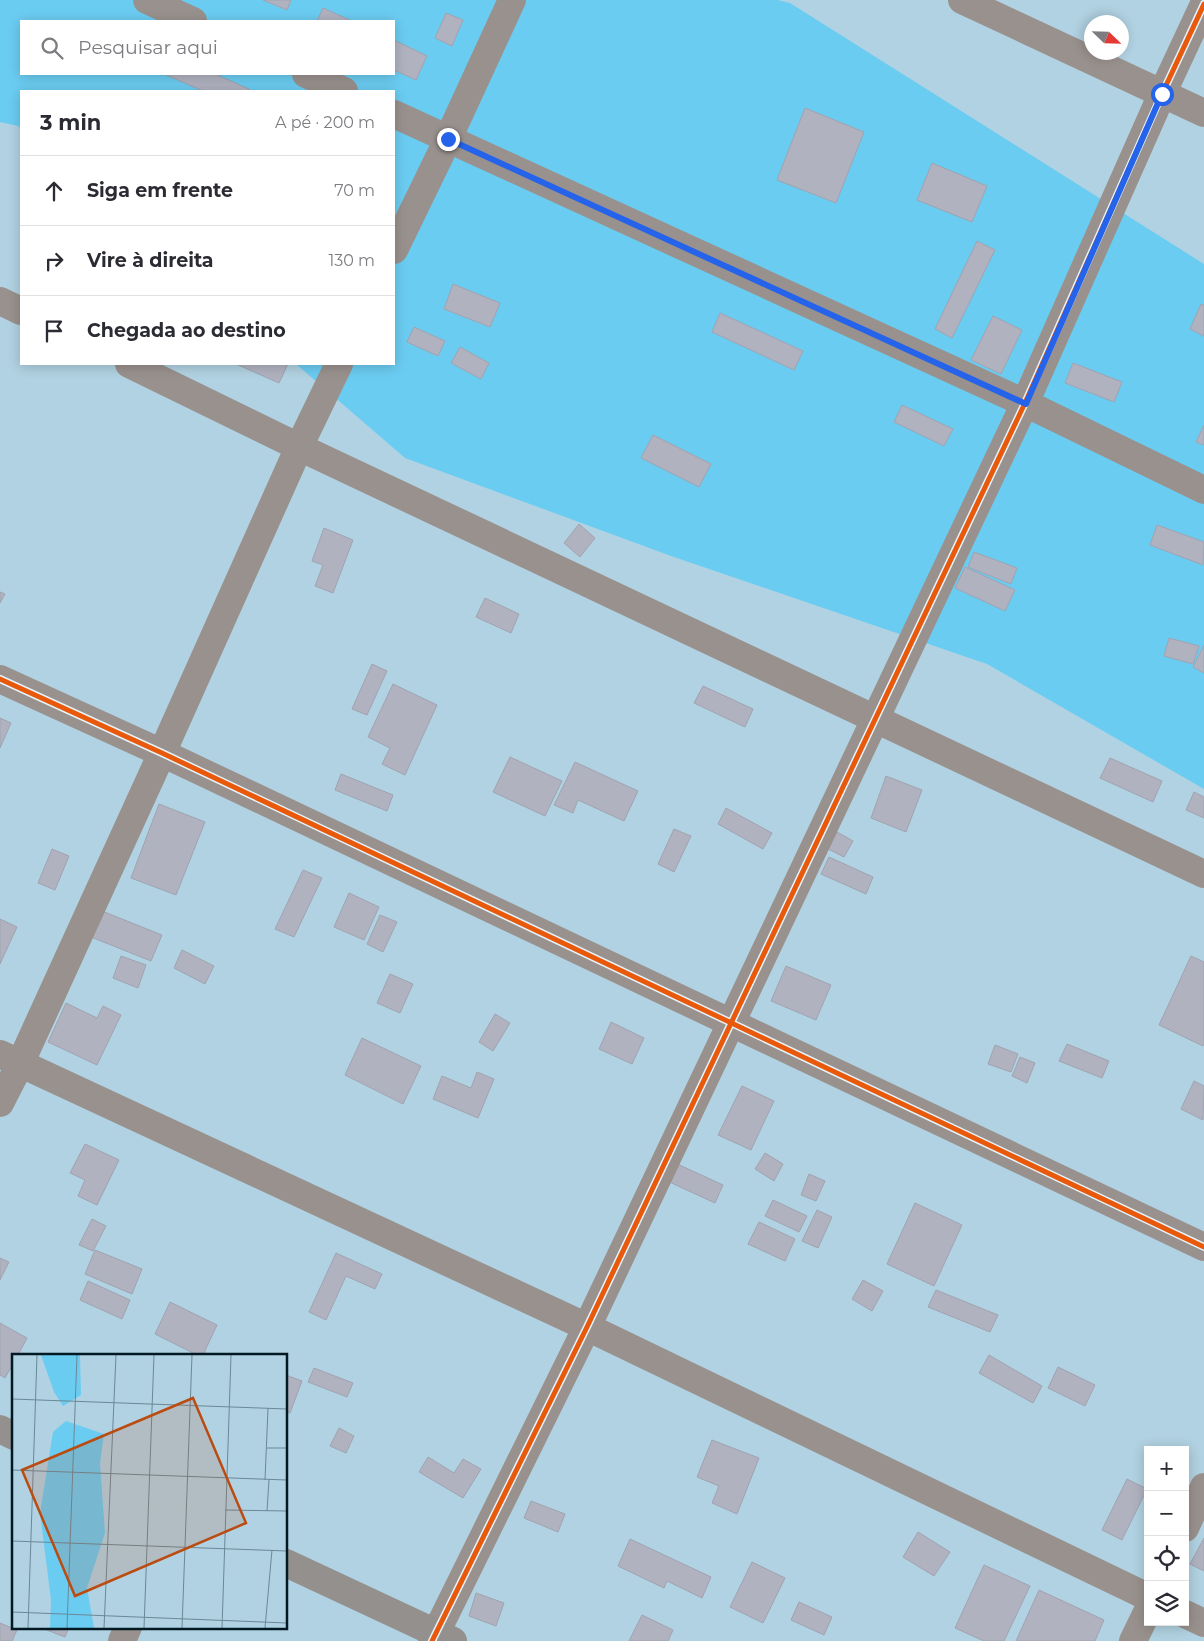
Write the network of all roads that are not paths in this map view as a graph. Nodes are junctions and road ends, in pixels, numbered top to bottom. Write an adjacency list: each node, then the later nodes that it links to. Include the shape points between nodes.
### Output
1 (147, 0): 5 (street)
2 (512, 0): 11 (street)
3 (962, 0): 8 (street)
4 (1204, 4): 8 (street)
5 (190, 20)
6 (308, 75): 7 (street)
7 (342, 90)
8 (1162, 94): 9 (street); 17 (street)
9 (1204, 113)
10 (395, 114): 11 (street)
11 (448, 139): 12 (street); 17 (street)
12 (395, 248)
13 (0, 301): 14 (street)
14 (20, 311)
15 (131, 365): 18 (street)
16 (339, 365): 18 (street)
17 (1026, 404): 19 (street); 21 (street)
18 (298, 447): 21 (street); 22 (street)
19 (1204, 490)
20 (0, 679): 22 (street)
21 (875, 719): 23 (street); 24 (street)
22 (162, 753): 24 (street); 25 (street)
23 (1204, 874)
24 (732, 1023): 27 (street); 28 (street)
25 (10, 1059): 26 (street); 28 (street)
26 (0, 1103)
27 (1204, 1247)
28 (587, 1327): 34 (street); 39 (street)
29 (0, 1429): 30 (street)
30 (12, 1435)
31 (1204, 1487): 32 (street)
32 (1189, 1519)
33 (288, 1564): 39 (street)
34 (1144, 1595)
35 (1189, 1616): 37 (street)
36 (1144, 1618): 41 (street)
37 (1204, 1623)
38 (128, 1628): 40 (street)
39 (441, 1638)
40 (122, 1641)
41 (1133, 1641)

